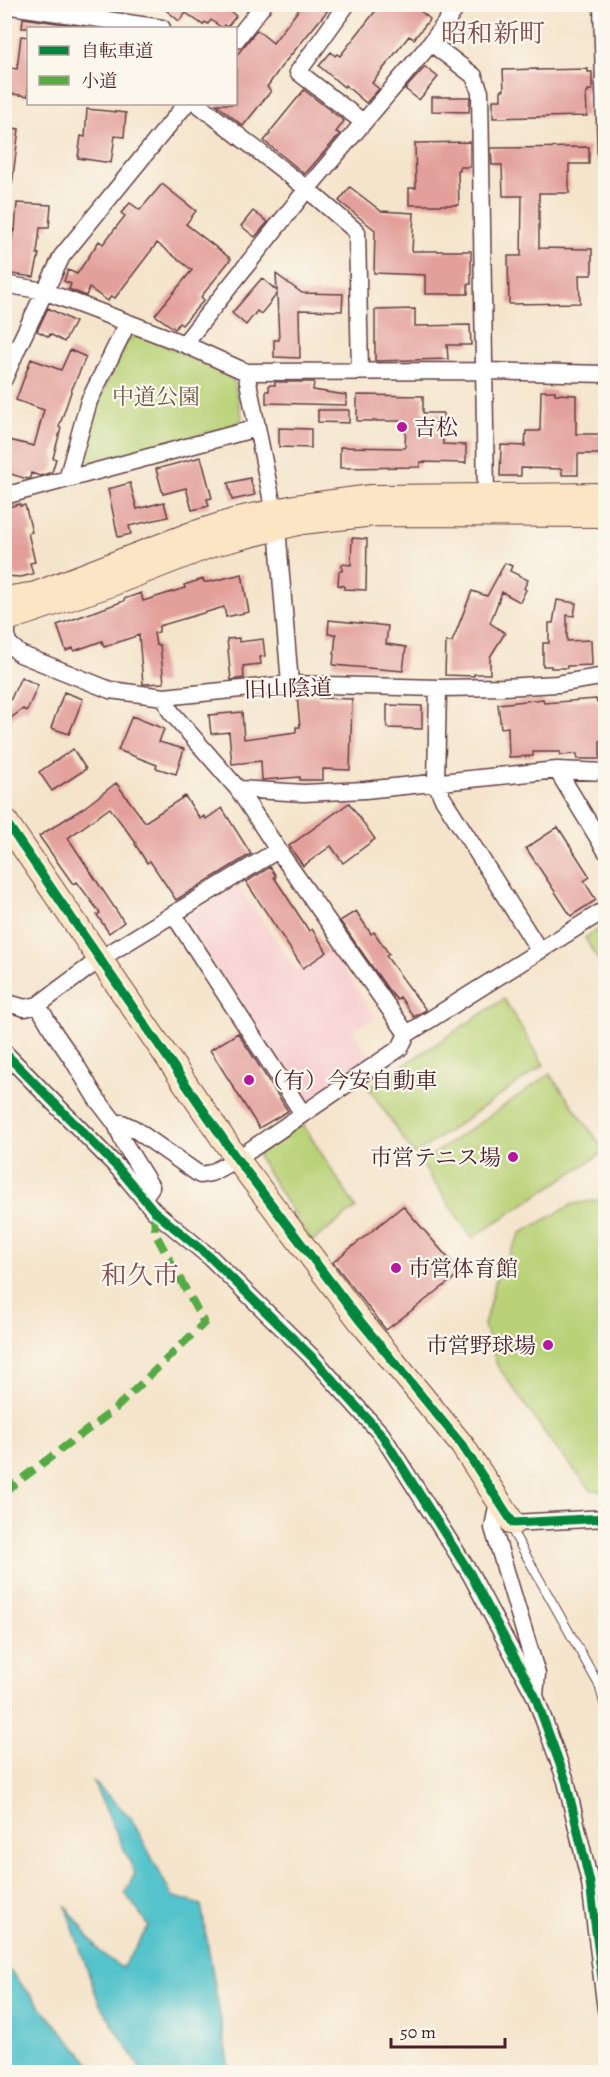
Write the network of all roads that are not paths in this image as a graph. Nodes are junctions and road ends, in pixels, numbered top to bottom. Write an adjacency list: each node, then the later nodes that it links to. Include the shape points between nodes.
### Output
1 (264, 4): 8 (street)
2 (347, 4): 12 (street, via 298,72)
3 (459, 4): 9 (street)
4 (602, 4): 7 (street)
5 (4, 5): 6 (street)
6 (155, 27)
7 (604, 29): 13 (street)
8 (237, 39)
9 (431, 43): 12 (street); 20 (street, via 474,76 480,92)
10 (185, 105): 16 (street, via 62,256)
11 (199, 105): 14 (street)
12 (363, 122): 14 (street)
13 (606, 159)
14 (307, 189): 18 (street); 19 (street, via 357,232)
15 (4, 284): 16 (street)
16 (44, 291): 17 (street); 23 (street)
17 (127, 324): 18 (street); 25 (street, via 89,401)
18 (184, 344): 21 (street)
19 (360, 371): 20 (street); 21 (street)
20 (484, 371): 22 (street); 28 (street)
21 (246, 372): 24 (street)
22 (606, 374)
23 (4, 380)
24 (257, 428): 25 (street); 30 (street)
25 (67, 479): 27 (street)
26 (606, 495): 28 (street)
27 (4, 496)
28 (484, 506): 29 (street); 30 (street, via 302,522)
29 (606, 515)
30 (276, 519): 31 (street, via 109,585); 33 (street)
31 (6, 610): 35 (street, 旧山陰道, via 7,642 20,654 110,690)
32 (606, 676): 34 (street, 旧山陰道, via 557,684)
33 (290, 684): 34 (street, 旧山陰道); 35 (street, 旧山陰道)
34 (438, 688): 38 (street)
35 (164, 697): 39 (street, via 171,712)
36 (557, 770): 37 (street); 38 (street); 42 (street)
37 (606, 772)
38 (436, 782): 39 (street, via 304,793); 45 (street)
39 (238, 789): 41 (street)
40 (4, 819): 46 (street)
41 (278, 850): 44 (street); 49 (street)
42 (606, 851)
43 (606, 909): 45 (street)
44 (174, 915): 46 (street); 51 (street)
45 (539, 951): 49 (street)
46 (100, 959): 48 (street); 53 (street)
47 (4, 1002): 48 (street, via 26,1008)
48 (38, 1005): 52 (street)
49 (407, 1034): 51 (street, via 400,1048)
50 (4, 1052): 54 (street)
51 (303, 1114): 53 (street)
52 (116, 1124): 53 (street, via 133,1128 200,1175); 54 (street, via 151,1187)
53 (237, 1158): 55 (street, via 361,1322 462,1445)
54 (143, 1198): 59 (street, via 314,1359 381,1436 471,1575)
55 (498, 1501): 57 (street); 59 (street, via 493,1528 537,1674)
56 (606, 1518): 57 (street)
57 (513, 1522): 58 (lane, via 514,1534)
58 (602, 1686): 60 (lane)
59 (535, 1696): 61 (street, via 566,1781 587,1872)
60 (606, 1710)
61 (606, 2010)

